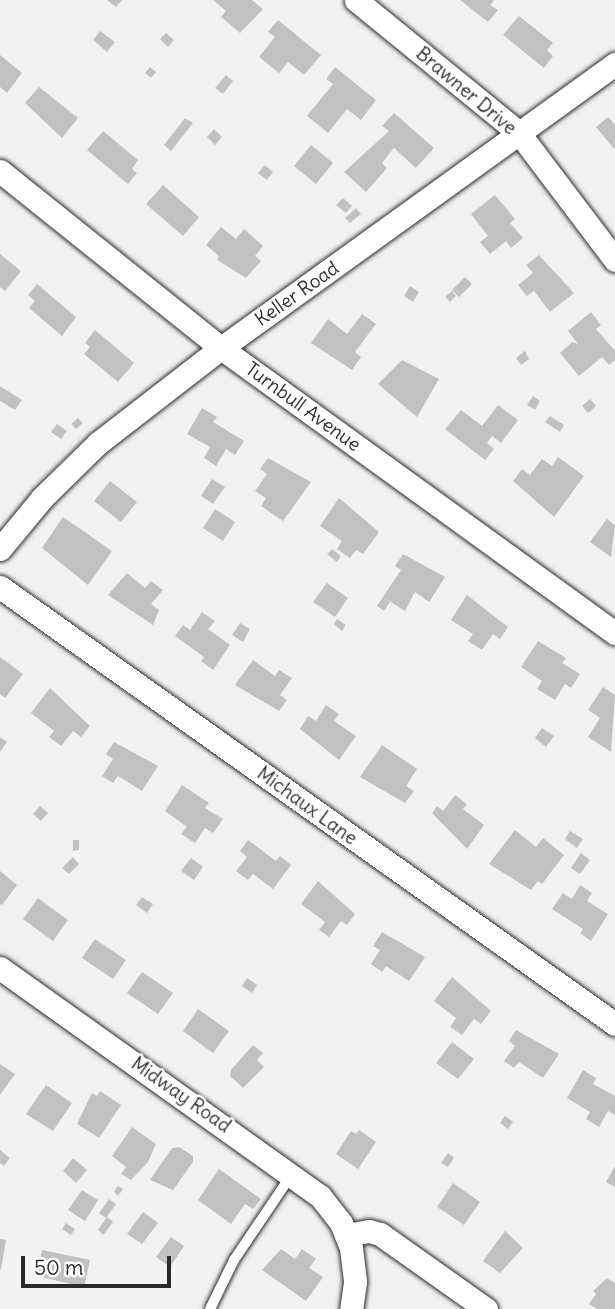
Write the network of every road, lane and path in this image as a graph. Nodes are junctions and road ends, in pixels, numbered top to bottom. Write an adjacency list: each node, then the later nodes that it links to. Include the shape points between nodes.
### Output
1 (356, 0): 3 (street, Brawner Drive)
2 (615, 64): 3 (street, Keller Road)
3 (519, 133): 5 (street, Brawner Drive); 6 (street, Keller Road)
4 (0, 171): 6 (street, Turnbull Avenue)
5 (615, 260)
6 (221, 348): 7 (street, Keller Road, via 99,443 42,498); 9 (street, Turnbull Avenue)
7 (0, 549)
8 (0, 587): 11 (street, Michaux Lane)
9 (615, 633)
10 (0, 968): 12 (street, Midway Road)
11 (615, 1024)
12 (293, 1173): 13 (street, Midway Road, via 320,1196); 14 (lane, via 234,1261)
13 (346, 1235): 15 (street, Midway Road, via 355,1265); 16 (street, via 380,1234)
14 (210, 1309)
15 (351, 1309)
16 (485, 1309)

